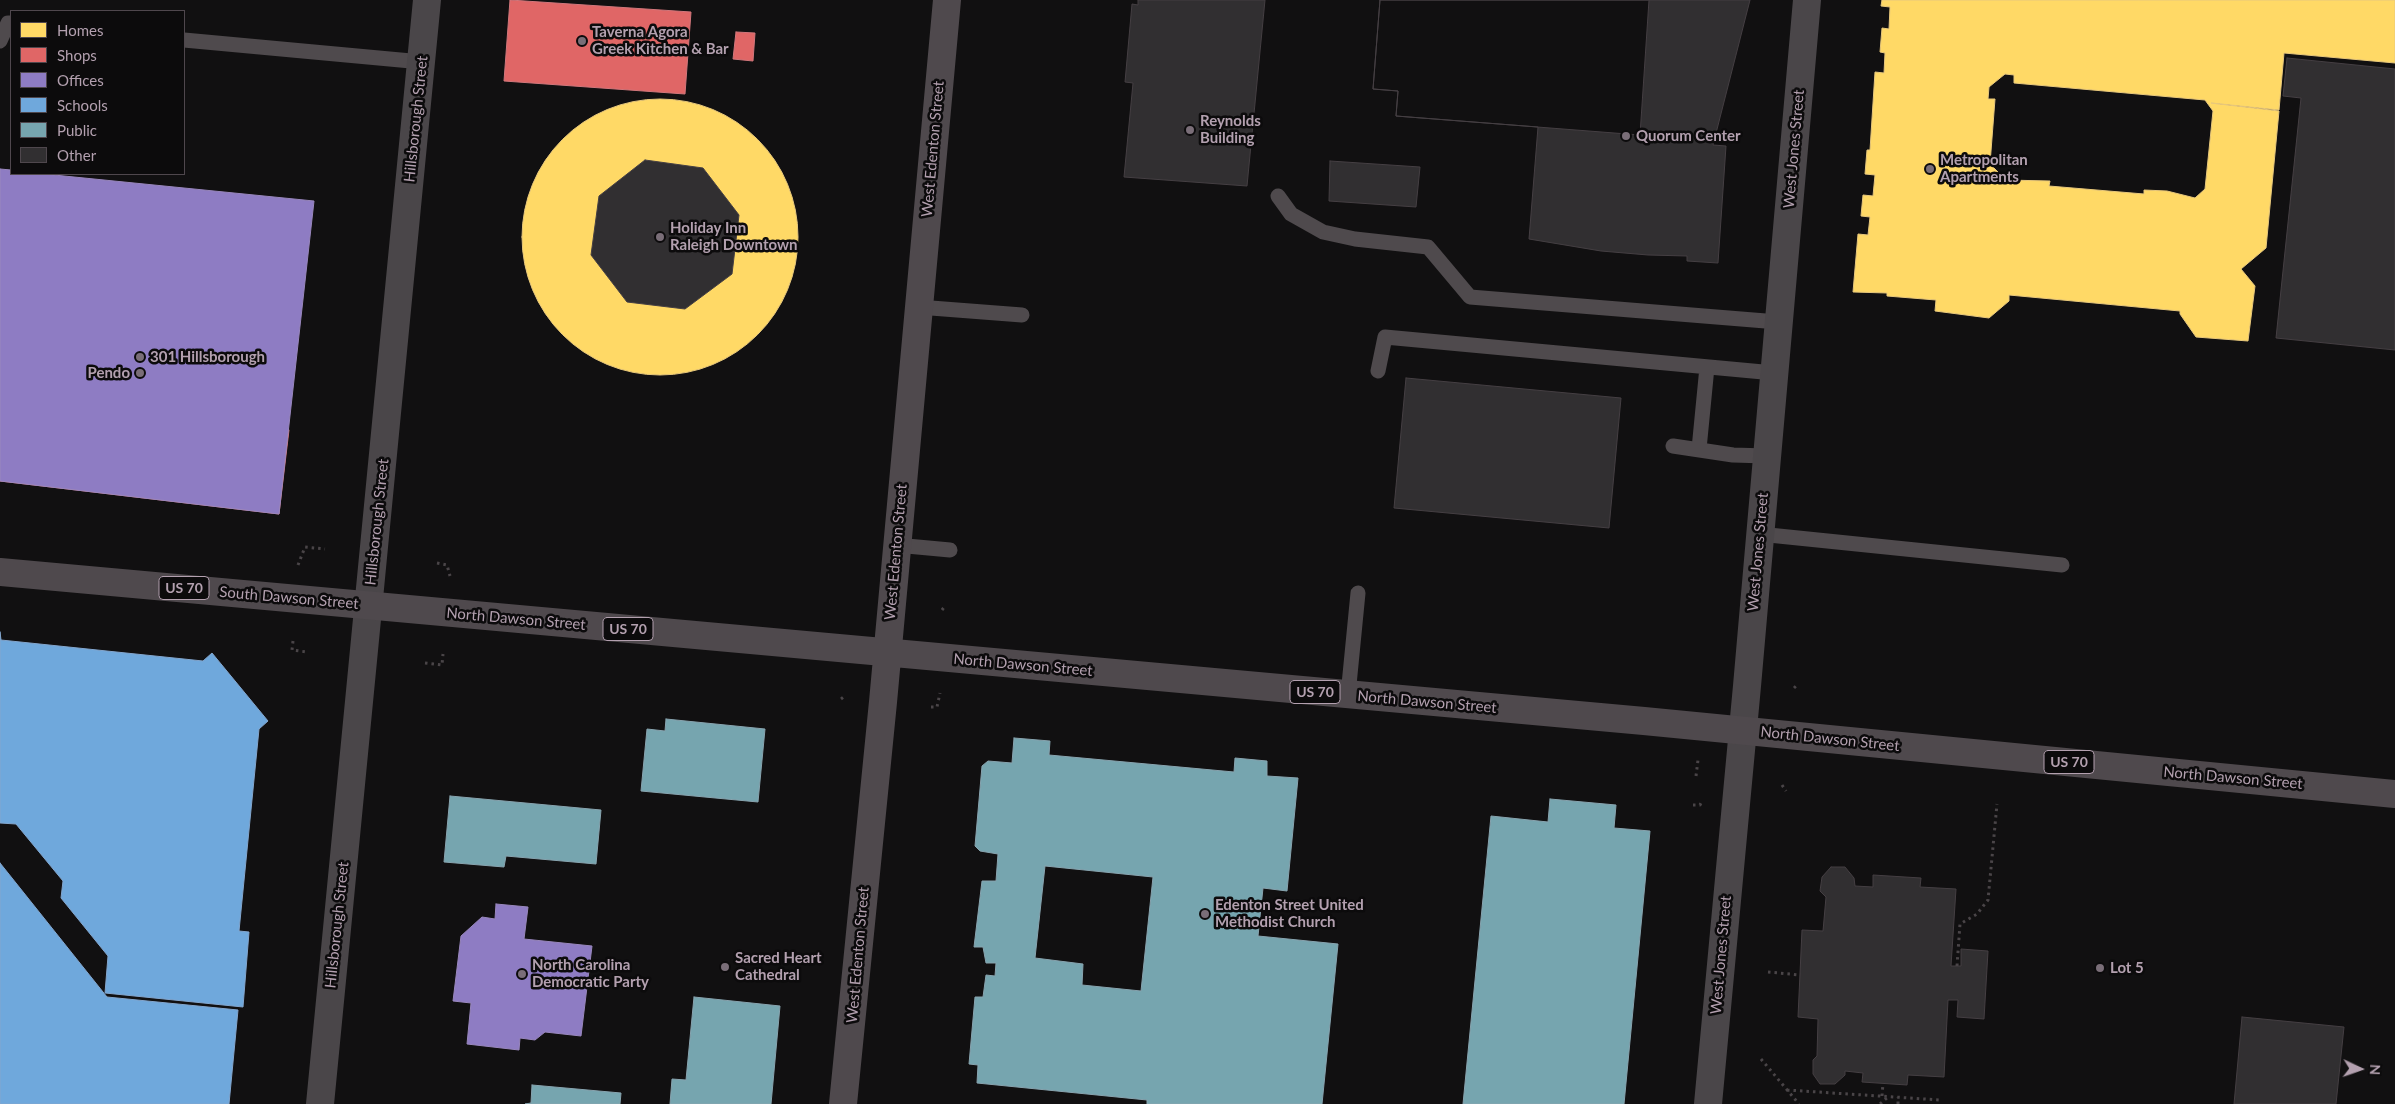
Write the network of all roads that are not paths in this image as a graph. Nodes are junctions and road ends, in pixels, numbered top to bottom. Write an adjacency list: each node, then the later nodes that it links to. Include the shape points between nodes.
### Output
1 (427, 0): 7 (street, Hillsborough Street)
2 (947, 0): 9 (main road, West Edenton Street)
3 (1807, 0): 11 (street, West Jones Street)
4 (10, 23): 6 (lane)
5 (185, 40): 7 (lane)
6 (0, 41)
7 (422, 62): 24 (street, Hillsborough Street)
8 (1278, 196): 11 (lane, via 1291,214 1323,232 1355,239 1428,246 1470,297)
9 (918, 308): 10 (lane); 19 (main road, West Edenton Street)
10 (1022, 315)
11 (1778, 322): 14 (street, West Jones Street)
12 (1707, 367): 13 (lane, via 1385,337); 14 (lane); 16 (lane)
13 (1378, 372)
14 (1774, 373): 17 (street, West Jones Street)
15 (1673, 446): 16 (lane)
16 (1698, 449): 17 (lane)
17 (1766, 456): 18 (street, West Jones Street)
18 (1759, 534): 21 (lane); 27 (street, West Jones Street)
19 (896, 545): 20 (lane); 25 (main road, West Edenton Street)
20 (950, 550)
21 (2062, 565)
22 (0, 572): 24 (main road, South Dawson Street / US 70)
23 (1358, 593): 26 (lane)
24 (369, 606): 25 (main road, North Dawson Street / US 70); 29 (street, Hillsborough Street)
25 (887, 653): 26 (main road, North Dawson Street / US 70); 30 (main road, West Edenton Street)
26 (1348, 695): 27 (main road, North Dawson Street / US 70)
27 (1742, 731): 28 (main road, North Dawson Street / US 70); 31 (street, West Jones Street)
28 (2395, 794)
29 (320, 1104)
30 (843, 1104)
31 (1708, 1104)

